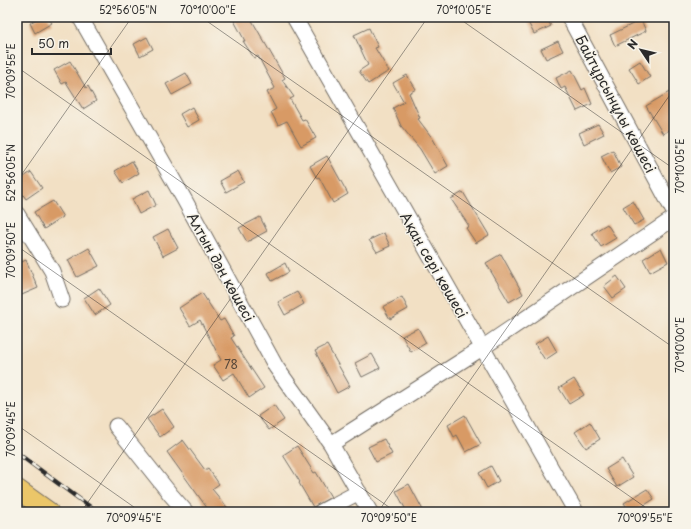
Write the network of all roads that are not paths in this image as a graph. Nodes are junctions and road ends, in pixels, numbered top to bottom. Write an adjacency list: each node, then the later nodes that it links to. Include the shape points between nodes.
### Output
1 (80, 17): 10 (street, Алтын дән көшесі, via 276,367)
2 (294, 17): 8 (street, Ақан сері көшесі)
3 (569, 17): 4 (street, Байтұрсынұлы көшесі)
4 (674, 212)
5 (17, 214): 7 (street, via 52,271)
6 (674, 218): 8 (street)
7 (62, 300)
8 (482, 348): 10 (street); 17 (street, Ақан сері көшесі)
9 (116, 426): 14 (street)
10 (331, 444): 12 (street, Алтын дән көшесі)
11 (17, 489): 13 (main road)
12 (358, 492): 15 (street); 16 (street, Алтын дән көшесі)
13 (49, 512)
14 (186, 512)
15 (321, 512)
16 (370, 512)
17 (576, 512)

